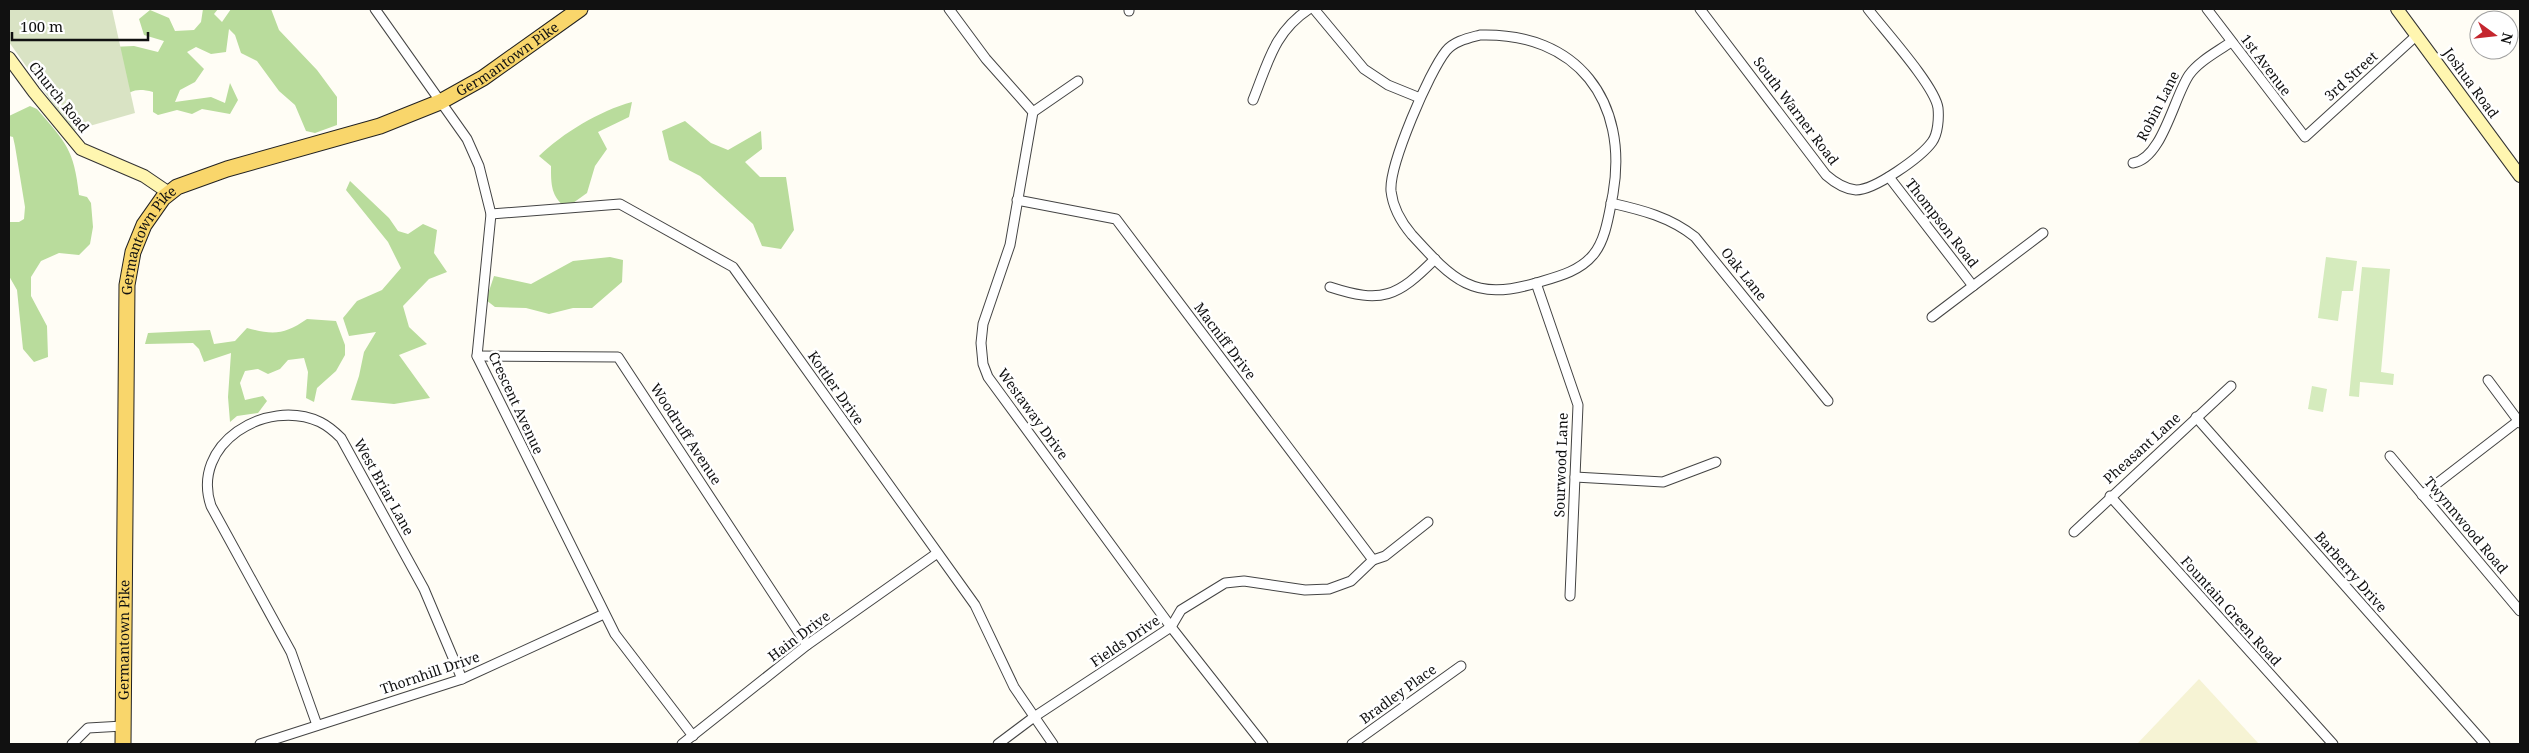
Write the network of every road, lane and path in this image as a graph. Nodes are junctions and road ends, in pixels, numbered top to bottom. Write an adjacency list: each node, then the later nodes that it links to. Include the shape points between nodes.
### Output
1 (375, 9): 16 (street, Crescent Avenue)
2 (580, 9): 16 (main road, Germantown Pike, via 483,78)
3 (949, 9): 17 (street, via 986,59)
4 (1309, 9): 15 (street, via 1280,35)
5 (1314, 9): 14 (street, via 1364,69 1388,85)
6 (1700, 9): 21 (street, South Warner Road, via 1826,175 1839,185 1856,190)
7 (1868, 9): 21 (street, South Warner Road, via 1928,86 1938,109 1938,124 1932,142)
8 (2207, 9): 11 (street, 1st Avenue)
9 (2397, 9): 10 (street, Joshua Road)
10 (2417, 35): 18 (street, 3rd Street); 20 (street, Joshua Road)
11 (2231, 42): 18 (street, 1st Avenue); 19 (street, Robin Lane, via 2190,74 2155,144 2144,159)
12 (9, 58): 22 (street, Church Road, via 82,149 144,176)
13 (1078, 81): 17 (street)
14 (1420, 98): 24 (street, via 1447,49 1468,38 1492,35 1522,37 1555,49 1583,72 1609,110 1617,157); 27 (street, via 1394,167 1391,191 1402,223)
15 (1253, 100)
16 (440, 102): 22 (main road, Germantown Pike, via 380,126 226,169); 25 (street, Crescent Avenue, via 471,148)
17 (1032, 112): 23 (street, Westaway Drive)
18 (2305, 137)
19 (2133, 164)
20 (2520, 176)
21 (1889, 177): 29 (street, Thompson Road)
22 (169, 193): 56 (main road, Germantown Pike, via 144,225 128,280)
23 (1017, 200): 46 (street, Macniff Drive, via 1116,219); 50 (street, Westaway Drive, via 1010,244 982,324 983,364 988,377)
24 (1611, 203): 28 (street, via 1599,246 1592,256 1570,273); 35 (street, Oak Lane, via 1656,214 1695,237)
25 (491, 214): 32 (street, Crescent Avenue); 45 (street, Kottler Drive, via 620,204 734,267)
26 (2043, 233): 29 (street, Thompson Road)
27 (1435, 259): 28 (street, via 1473,287 1510,290); 30 (street, via 1407,286 1393,293 1360,296)
28 (1536, 283): 40 (street, Sourwood Lane, via 1576,397)
29 (1973, 286): 31 (street, Thompson Road)
30 (1330, 287)
31 (1932, 317)
32 (477, 356): 49 (street, Crescent Avenue); 51 (street, Woodruff Avenue, via 618,357)
33 (2488, 380): 37 (street)
34 (2230, 386): 36 (street, Pheasant Lane)
35 (1828, 401)
36 (2196, 418): 42 (street, Pheasant Lane); 67 (street, Barberry Drive)
37 (2519, 422): 41 (street)
38 (2390, 456): 41 (street, Twynnwood Road)
39 (1716, 462): 40 (street, via 1663,482)
40 (1575, 477): 47 (street, Sourwood Lane)
41 (2422, 495): 48 (street, Twynnwood Road)
42 (2110, 496): 44 (street, Pheasant Lane); 66 (street, Fountain Green Road)
43 (1428, 522): 46 (street, Fields Drive, via 1384,556)
44 (2074, 532)
45 (936, 554): 51 (street, Hain Drive); 54 (street, Kottler Drive, via 975,605 1014,687)
46 (1373, 560): 50 (street, Fields Drive, via 1351,581 1328,589 1305,590 1244,581 1224,583 1181,610)
47 (1570, 596)
48 (2520, 611)
49 (604, 614): 53 (street, Thornhill Drive); 57 (street, Crescent Avenue, via 615,634)
50 (1171, 628): 54 (street, Fields Drive); 64 (street, Westaway Drive)
51 (807, 645): 57 (street, Hain Drive)
52 (1461, 666): 65 (street, Bradley Place)
53 (462, 679): 55 (street, Thornhill Drive); 55 (street, West Briar Lane, via 424,589 341,438 320,422 305,418 282,416 259,420 236,432 218,449 208,476 207,495 291,652)
54 (1034, 717): 62 (street, Fields Drive); 63 (street, Kottler Drive)
55 (317, 725): 60 (street, Thornhill Drive)
56 (123, 726): 58 (street, via 88,728); 59 (main road, Germantown Pike)
57 (692, 736): 61 (street, Hain Drive)
58 (72, 744)
59 (123, 744)
60 (260, 744)
61 (682, 744)
62 (998, 744)
63 (1054, 744)
64 (1263, 744)
65 (1352, 744)
66 (2332, 744)
67 (2485, 744)

